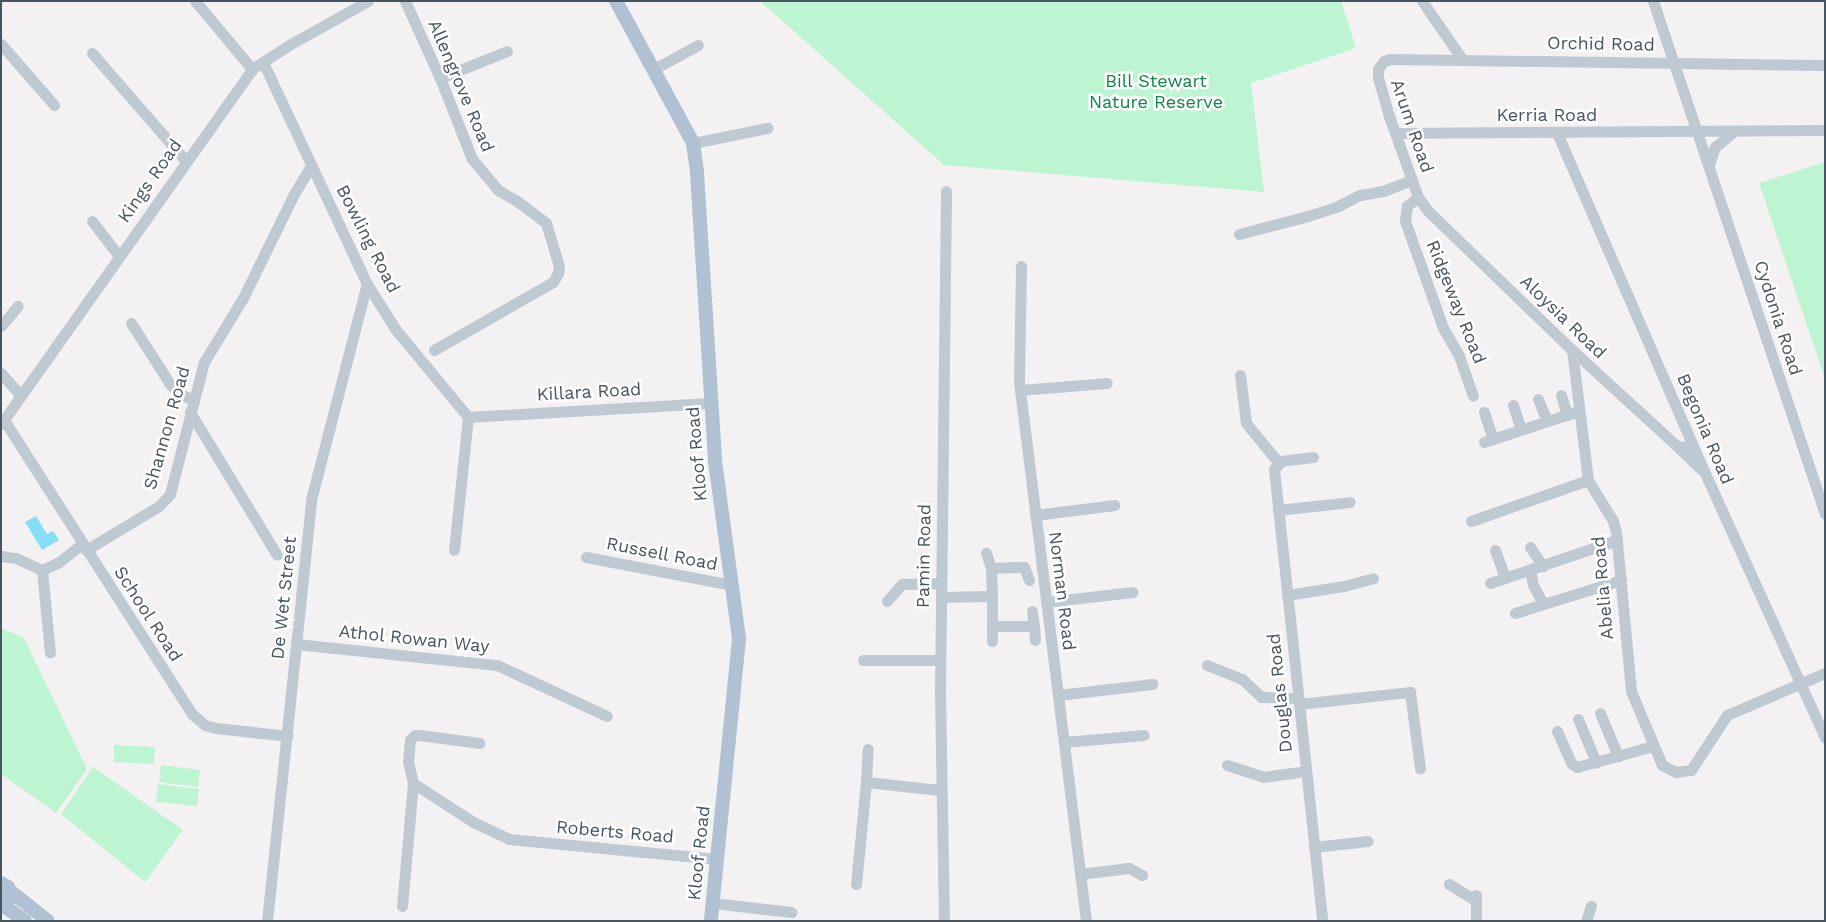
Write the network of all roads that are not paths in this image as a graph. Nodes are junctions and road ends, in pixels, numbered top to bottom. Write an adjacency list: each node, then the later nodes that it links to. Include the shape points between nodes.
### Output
1 (196, 1): 16 (street)
2 (368, 1): 12 (street, Kings Road)
3 (405, 1): 18 (street, Allengrove Road)
4 (616, 1): 17 (main road, Kloof Road)
5 (1422, 1): 11 (street)
6 (1653, 1): 13 (street, Cydonia Road)
7 (1, 44): 19 (street)
8 (698, 45): 17 (street)
9 (507, 50): 18 (street)
10 (92, 53): 27 (street)
11 (1462, 59): 13 (street, Orchid Road); 15 (street, Orchid Road, via 1390,59)
12 (263, 62): 16 (street, Kings Road); 29 (street, Bowling Road)
13 (1675, 62): 14 (street, Orchid Road); 23 (street, Cydonia Road)
14 (1825, 65)
15 (1379, 66): 24 (street, Arum Road, via 1378,78)
16 (252, 69): 27 (street, Kings Road)
17 (654, 69): 26 (main road, Kloof Road)
18 (440, 78): 41 (street, Allengrove Road, via 472,159 498,190 546,223 559,266 553,282)
19 (54, 106)
20 (767, 128): 26 (street)
21 (1825, 130): 22 (street, Kerria Road)
22 (1734, 131): 23 (street, Kerria Road); 28 (street, via 1715,147)
23 (1698, 132): 25 (street, Kerria Road); 28 (street, Cydonia Road)
24 (1396, 133): 25 (street, Kerria Road); 30 (street, Arum Road)
25 (1557, 133): 62 (street, Begonia Road)
26 (693, 143): 52 (main road, Kloof Road)
27 (186, 161): 35 (street, Kings Road)
28 (1709, 165): 72 (street, Cydonia Road)
29 (311, 166): 37 (street, Bowling Road); 51 (street, Shannon Road, via 243,298 204,362)
30 (1412, 180): 32 (street, Arum Road); 34 (street, via 1383,191 1360,194 1308,216)
31 (946, 191): 92 (street, Pamin Road)
32 (1418, 197): 42 (street, Aloysia Road, via 1428,211); 49 (street, Ridgeway Road, via 1407,206 1405,221 1443,328 1459,356)
33 (92, 221): 35 (street)
34 (1239, 234)
35 (119, 256): 48 (street, Kings Road)
36 (1021, 266): 46 (street, Norman Road)
37 (367, 284): 57 (street, Bowling Road, via 396,330); 108 (street, De Wet Street, via 312,496)
38 (18, 306): 40 (street)
39 (131, 323): 51 (street, via 170,384)
40 (1, 326)
41 (434, 350)
42 (1572, 350): 56 (street, Abelia Road); 63 (street, Aloysia Road)
43 (1, 372): 48 (street)
44 (1240, 374): 66 (street, via 1246,424)
45 (1107, 383): 46 (street)
46 (1020, 390): 73 (street, Norman Road)
47 (1561, 395): 56 (street)
48 (21, 396): 58 (street, Kings Road)
49 (1473, 396)
50 (1538, 399): 59 (street)
51 (193, 400): 54 (street, Shannon Road)
52 (712, 403): 57 (street, Killara Road); 94 (main road, Kloof Road, via 715,461)
53 (1512, 405): 60 (street)
54 (190, 412): 77 (street, Shannon Road, via 168,498 153,510); 81 (street)
55 (1484, 412): 60 (street, via 1488,441)
56 (1573, 413): 59 (street); 68 (street, Abelia Road)
57 (468, 416): 78 (street)
58 (3, 422): 64 (street, School Road)
59 (1547, 422): 60 (street)
60 (1521, 429)
61 (1, 435): 64 (street, School Road)
62 (1693, 446): 63 (street); 67 (street, Begonia Road)
63 (1678, 447): 67 (street, Aloysia Road)
64 (22, 448): 77 (street, School Road)
65 (1314, 457): 66 (street)
66 (1278, 462): 71 (street, Douglas Road, via 1274,469)
67 (1704, 471): 114 (street, Begonia Road)
68 (1588, 480): 74 (street); 75 (street, Abelia Road, via 1613,521)
69 (1350, 502): 71 (street)
70 (1114, 505): 73 (street)
71 (1278, 510): 96 (street, Douglas Road)
72 (1825, 514)
73 (1035, 515): 101 (street, Norman Road)
74 (1471, 521)
75 (1617, 540): 84 (street); 91 (street, Abelia Road)
76 (1530, 546): 84 (street)
77 (84, 547): 86 (street, Shannon Road); 123 (street, School Road, via 196,719 216,728)
78 (454, 550)
79 (1495, 550): 89 (street)
80 (986, 553): 85 (street)
81 (277, 555)
82 (1, 556): 86 (street, via 16,558)
83 (586, 557): 94 (street, Russell Road)
84 (1543, 566): 87 (street)
85 (991, 568): 90 (street, via 1024,567); 97 (street)
86 (42, 570): 109 (street)
87 (1530, 570): 89 (street); 99 (street)
88 (1373, 578): 96 (street)
89 (1505, 578): 93 (street)
90 (1029, 580)
91 (1621, 580): 103 (street); 127 (street, Abelia Road, via 1631,691)
92 (941, 583): 98 (street, Pamin Road); 100 (street, via 902,584)
93 (1490, 583)
94 (732, 585): 139 (main road, Kloof Road, via 738,628 738,659)
95 (1132, 592): 101 (street)
96 (1287, 595): 117 (street, Douglas Road)
97 (992, 596): 98 (street); 104 (street)
98 (941, 597): 111 (street, Pamin Road)
99 (1541, 600)
100 (887, 601)
101 (1046, 602): 116 (street, Norman Road)
102 (1032, 611): 105 (street)
103 (1515, 613)
104 (992, 626): 105 (street); 107 (street)
105 (1034, 626): 106 (street)
106 (1035, 640)
107 (992, 641)
108 (296, 644): 119 (street, Athol Rowan Way, via 497,665); 123 (street, De Wet Street)
109 (50, 653)
110 (863, 660): 111 (street)
111 (940, 660): 136 (street, Pamin Road)
112 (1208, 665): 117 (street, via 1242,678 1261,697)
113 (1825, 674): 114 (street)
114 (1800, 683): 124 (street, Begonia Road); 127 (street, Abelia Road, via 1727,716 1691,770 1671,771 1662,764)
115 (1152, 684): 116 (street)
116 (1058, 695): 126 (street, Norman Road)
117 (1298, 701): 132 (street, via 1410,692); 133 (street, Douglas Road)
118 (1600, 713): 129 (street)
119 (607, 716)
120 (1578, 719): 130 (street)
121 (1557, 731): 130 (street, via 1572,764 1577,767)
122 (1144, 734): 126 (street)
123 (288, 736): 152 (street, De Wet Street)
124 (1825, 738)
125 (479, 742): 135 (street, via 420,734 412,736 407,756)
126 (1064, 742): 140 (street, Norman Road)
127 (1653, 746): 129 (street)
128 (868, 749): 134 (street)
129 (1618, 756): 130 (street)
130 (1596, 762)
131 (1227, 765): 133 (street, via 1263,777)
132 (1420, 768)
133 (1306, 771): 138 (street, Douglas Road)
134 (866, 782): 136 (street); 142 (street)
135 (413, 783): 139 (street, Roberts Road, via 473,822 509,839); 147 (street)
136 (940, 790): 154 (street, Pamin Road)
137 (1368, 841): 138 (street)
138 (1314, 847): 156 (street, Douglas Road)
139 (717, 859): 146 (main road, Kloof Road)
140 (1080, 874): 141 (street, via 1129,868); 155 (street, Norman Road)
141 (1142, 875)
142 (856, 884)
143 (1449, 884): 157 (street, via 1476,898)
144 (6, 887): 145 (main road, via 7,901); 151 (main road)
145 (1, 904): 150 (main road)
146 (713, 904): 149 (street); 153 (main road, Kloof Road)
147 (402, 906)
148 (1591, 906): 158 (street)
149 (791, 912)
150 (25, 921)
151 (48, 921)
152 (268, 921)
153 (711, 921)
154 (944, 921)
155 (1086, 921)
156 (1322, 921)
157 (1476, 921)
158 (1586, 921)

